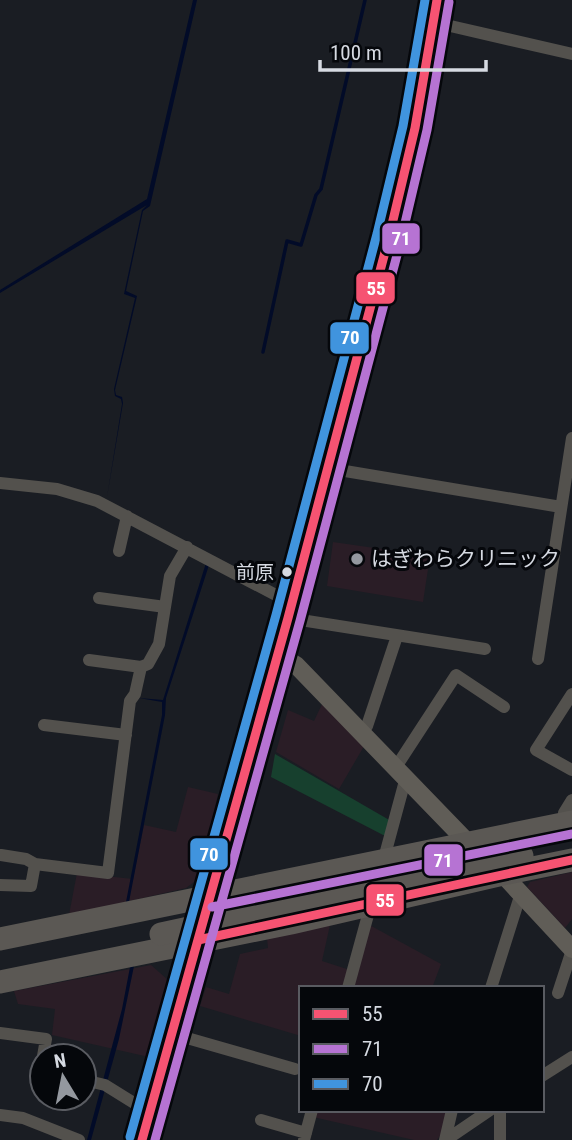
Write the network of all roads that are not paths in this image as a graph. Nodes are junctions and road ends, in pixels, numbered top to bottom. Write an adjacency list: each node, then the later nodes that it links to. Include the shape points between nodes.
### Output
1 (437, 0): 2 (main road)
2 (433, 22): 3 (street); 5 (main road, via 403,180)
3 (572, 54)
4 (572, 438): 7 (street)
5 (327, 468): 7 (street); 13 (main road)
6 (0, 483): 8 (street, via 57,489)
7 (561, 507): 17 (street)
8 (127, 516): 9 (street); 10 (street)
9 (187, 547): 12 (street, via 170,576); 13 (street)
10 (118, 551)
11 (99, 598): 12 (street)
12 (165, 607): 19 (street, via 159,645 148,664)
13 (290, 611): 14 (street); 16 (main road)
14 (397, 636): 15 (street); 23 (street, via 367,726)
15 (485, 649)
16 (277, 653): 23 (main road, via 296,665); 39 (main road)
17 (538, 659)
18 (89, 660): 19 (street)
19 (141, 667): 24 (street)
20 (572, 694): 25 (street, via 536,750)
21 (504, 707): 26 (street, via 456,676)
22 (44, 725): 24 (street)
23 (361, 731): 26 (main road)
24 (126, 734): 35 (street, via 108,873)
25 (572, 769)
26 (401, 772): 29 (main road); 33 (street)
27 (572, 800): 28 (street, via 564,813)
28 (570, 826): 29 (highway); 31 (highway)
29 (467, 843): 33 (highway); 36 (main road)
30 (572, 846): 31 (highway)
31 (521, 850): 41 (highway)
32 (1, 855): 35 (street)
33 (388, 860): 39 (highway)
34 (572, 860): 36 (highway)
35 (35, 864): 37 (street, via 31,887)
36 (503, 874): 38 (main road); 40 (highway)
37 (0, 885)
38 (521, 893): 44 (main road); 49 (street)
39 (210, 895): 42 (highway); 43 (main road)
40 (372, 904): 43 (highway); 48 (street)
41 (160, 927): 45 (highway); 46 (highway)
42 (0, 939)
43 (198, 940): 47 (highway); 52 (main road)
44 (572, 950): 50 (street)
45 (0, 954)
46 (0, 968)
47 (0, 982)
48 (349, 986)
49 (492, 986)
50 (558, 993)
51 (0, 1033): 53 (street)
52 (173, 1034): 55 (street); 62 (main road)
53 (45, 1042)
54 (572, 1057): 56 (street)
55 (295, 1069)
56 (544, 1075)
57 (98, 1083): 62 (street)
58 (312, 1112): 65 (street)
59 (452, 1112): 68 (street)
60 (487, 1112): 68 (street)
61 (500, 1112): 69 (street)
62 (150, 1113): 67 (main road)
63 (0, 1115): 66 (street, via 23,1118)
64 (261, 1120): 65 (street)
65 (305, 1137)
66 (79, 1140)
67 (142, 1140)
68 (445, 1140)
69 (500, 1140)

